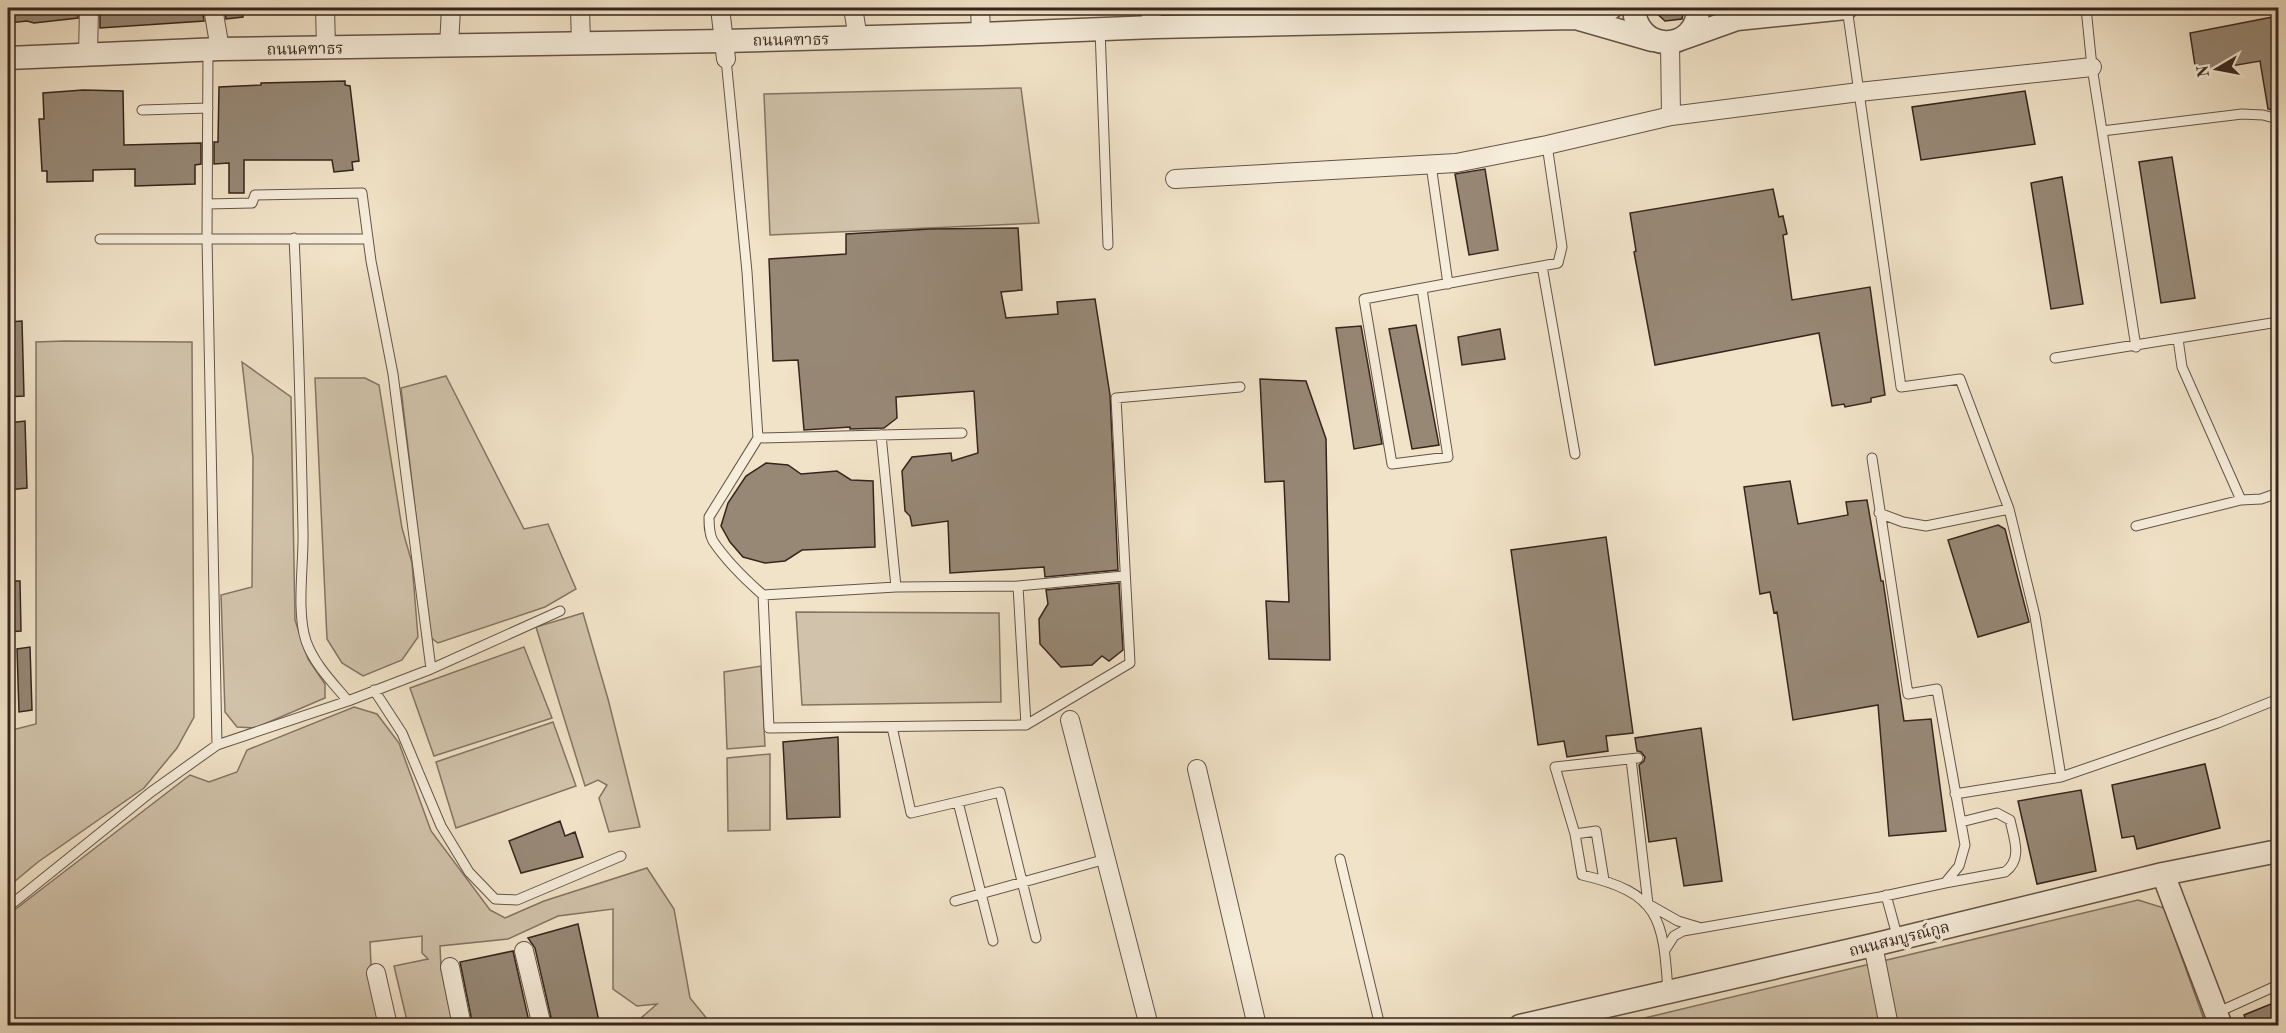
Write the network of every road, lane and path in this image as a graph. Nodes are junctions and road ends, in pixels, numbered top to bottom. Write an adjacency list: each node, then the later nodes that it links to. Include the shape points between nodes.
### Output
1 (89, 8): 27 (street)
2 (213, 8): 25 (street)
3 (325, 8): 24 (street)
4 (451, 8): 23 (street)
5 (580, 8): 22 (street)
6 (720, 8): 26 (street)
7 (854, 8): 20 (street)
8 (980, 8): 19 (street)
9 (1611, 8): 17 (street, ถนนคฑาธร)
10 (1634, 8): 21 (street, via 1636,22 1644,34)
11 (1698, 8): 21 (street, via 1695,25)
12 (1847, 8): 14 (street); 30 (lane)
13 (2086, 8): 29 (lane)
14 (1728, 13): 21 (street)
15 (1336, 15): 16 (street, ถนนคฑาธร); 17 (street, ถนนคฑาธร)
16 (1152, 17): 18 (street, ถนนคฑาธร)
17 (1575, 18): 21 (street, ถนนคฑาธร)
18 (1100, 29): 19 (street, ถนนคฑาธร); 44 (lane)
19 (981, 34): 20 (street, ถนนคฑาธร)
20 (858, 38): 26 (street, ถนนคฑาธร)
21 (1669, 41): 33 (street)
22 (581, 44): 23 (street, ถนนคฑาธร); 26 (street, ถนนคฑาธร)
23 (449, 46): 24 (street, ถนนคฑาธร)
24 (326, 48): 25 (street, ถนนคฑาธร)
25 (214, 49): 27 (street, ถนนคฑาธร); 31 (lane)
26 (725, 50): 55 (lane, via 746,261)
27 (88, 54): 28 (street, ถนนคฑาธร)
28 (8, 58)
29 (2092, 67): 30 (street); 35 (lane)
30 (1858, 92): 33 (street); 60 (lane, via 1901,387 1960,379)
31 (208, 108): 32 (lane); 39 (lane)
32 (142, 110)
33 (1671, 116): 36 (street)
34 (2278, 119): 35 (lane, via 2242,114)
35 (2102, 131): 50 (lane)
36 (1546, 145): 37 (street); 45 (lane, via 1562,247 1558,263)
37 (1431, 165): 38 (street); 46 (lane)
38 (1175, 179)
39 (207, 204): 40 (lane); 42 (lane, via 252,203 255,195 362,193)
40 (207, 238): 41 (lane); 43 (lane); 75 (lane)
41 (294, 238): 42 (lane); 71 (lane, via 302,617 306,641 318,664)
42 (368, 239): 68 (lane, via 393,374)
43 (100, 240)
44 (1108, 245)
45 (1542, 266): 46 (lane); 56 (lane)
46 (1448, 284): 47 (lane)
47 (1422, 289): 47 (lane, via 1448,457 1392,464 1364,299)
48 (2278, 322): 49 (lane)
49 (2178, 339): 50 (lane); 59 (lane, via 2182,366)
50 (2136, 346): 51 (lane)
51 (2055, 358)
52 (1240, 387): 63 (lane, via 1116,398)
53 (962, 434): 54 (lane)
54 (881, 435): 55 (lane); 65 (lane)
55 (758, 438): 66 (lane, via 709,517 709,528 712,540)
56 (1575, 454)
57 (1872, 458): 61 (lane)
58 (2278, 493): 59 (lane)
59 (2241, 500): 62 (lane)
60 (2009, 509): 61 (lane, via 1926,526); 77 (lane, via 2034,616)
61 (1879, 513): 78 (lane, via 1908,694 1937,689)
62 (2136, 526)
63 (1124, 576): 64 (lane); 73 (lane, via 1130,663)
64 (1018, 586): 65 (lane); 73 (lane)
65 (896, 587): 66 (lane)
66 (763, 595): 74 (lane, via 769,728)
67 (560, 611): 68 (lane)
68 (431, 669): 69 (lane)
69 (374, 690): 71 (lane); 83 (lane, via 402,733 441,826 469,872 495,899 517,900)
70 (2278, 699): 77 (lane)
71 (348, 701): 75 (lane)
72 (1070, 720): 84 (street)
73 (1026, 725): 74 (lane)
74 (892, 727): 79 (lane, via 911,813)
75 (217, 745): 94 (lane, via 151,792)
76 (1197, 769): 111 (street)
77 (2061, 777): 78 (lane)
78 (1954, 794): 80 (lane)
79 (958, 802): 88 (lane, via 1000,792); 90 (lane)
80 (1961, 822): 89 (lane, via 1965,845 1959,866); 89 (lane, via 1997,813 2010,820 2017,855 2013,866 2005,872)
81 (1575, 834): 87 (lane, via 1582,875); 87 (lane, via 1596,831); 93 (lane, via 1555,767 1635,759)
82 (2278, 851): 86 (street, ถนนสมบูรณ์กูล)
83 (621, 856)
84 (1106, 859): 88 (lane); 110 (street)
85 (1340, 859): 112 (lane)
86 (2163, 874): 97 (street, ถนนสมบูรณ์กูล); 106 (street)
87 (1604, 880): 93 (lane)
88 (1022, 883): 90 (lane); 96 (lane)
89 (1945, 883): 91 (lane)
90 (982, 895): 92 (lane); 98 (lane)
91 (1886, 895): 95 (lane); 97 (lane)
92 (955, 902)
93 (1648, 904): 95 (lane, via 1678,921); 100 (lane, via 1657,919)
94 (8, 907)
95 (1701, 928): 100 (lane, via 1674,936)
96 (1036, 938)
97 (1898, 939): 99 (street, ถนนสมบูรณ์กูล)
98 (993, 941)
99 (1873, 945): 105 (street, ถนนสมบูรณ์กูล); 114 (street)
100 (1665, 950): 105 (lane)
101 (524, 951): 109 (street)
102 (450, 967): 108 (street)
103 (376, 973): 107 (street)
104 (2278, 985): 106 (lane)
105 (1668, 992): 113 (street, ถนนสมบูรณ์กูล)
106 (2219, 1019)
107 (388, 1026)
108 (462, 1026)
109 (542, 1026)
110 (1149, 1026)
111 (1257, 1026)
112 (1380, 1026)
113 (1520, 1026)
114 (1889, 1026)

